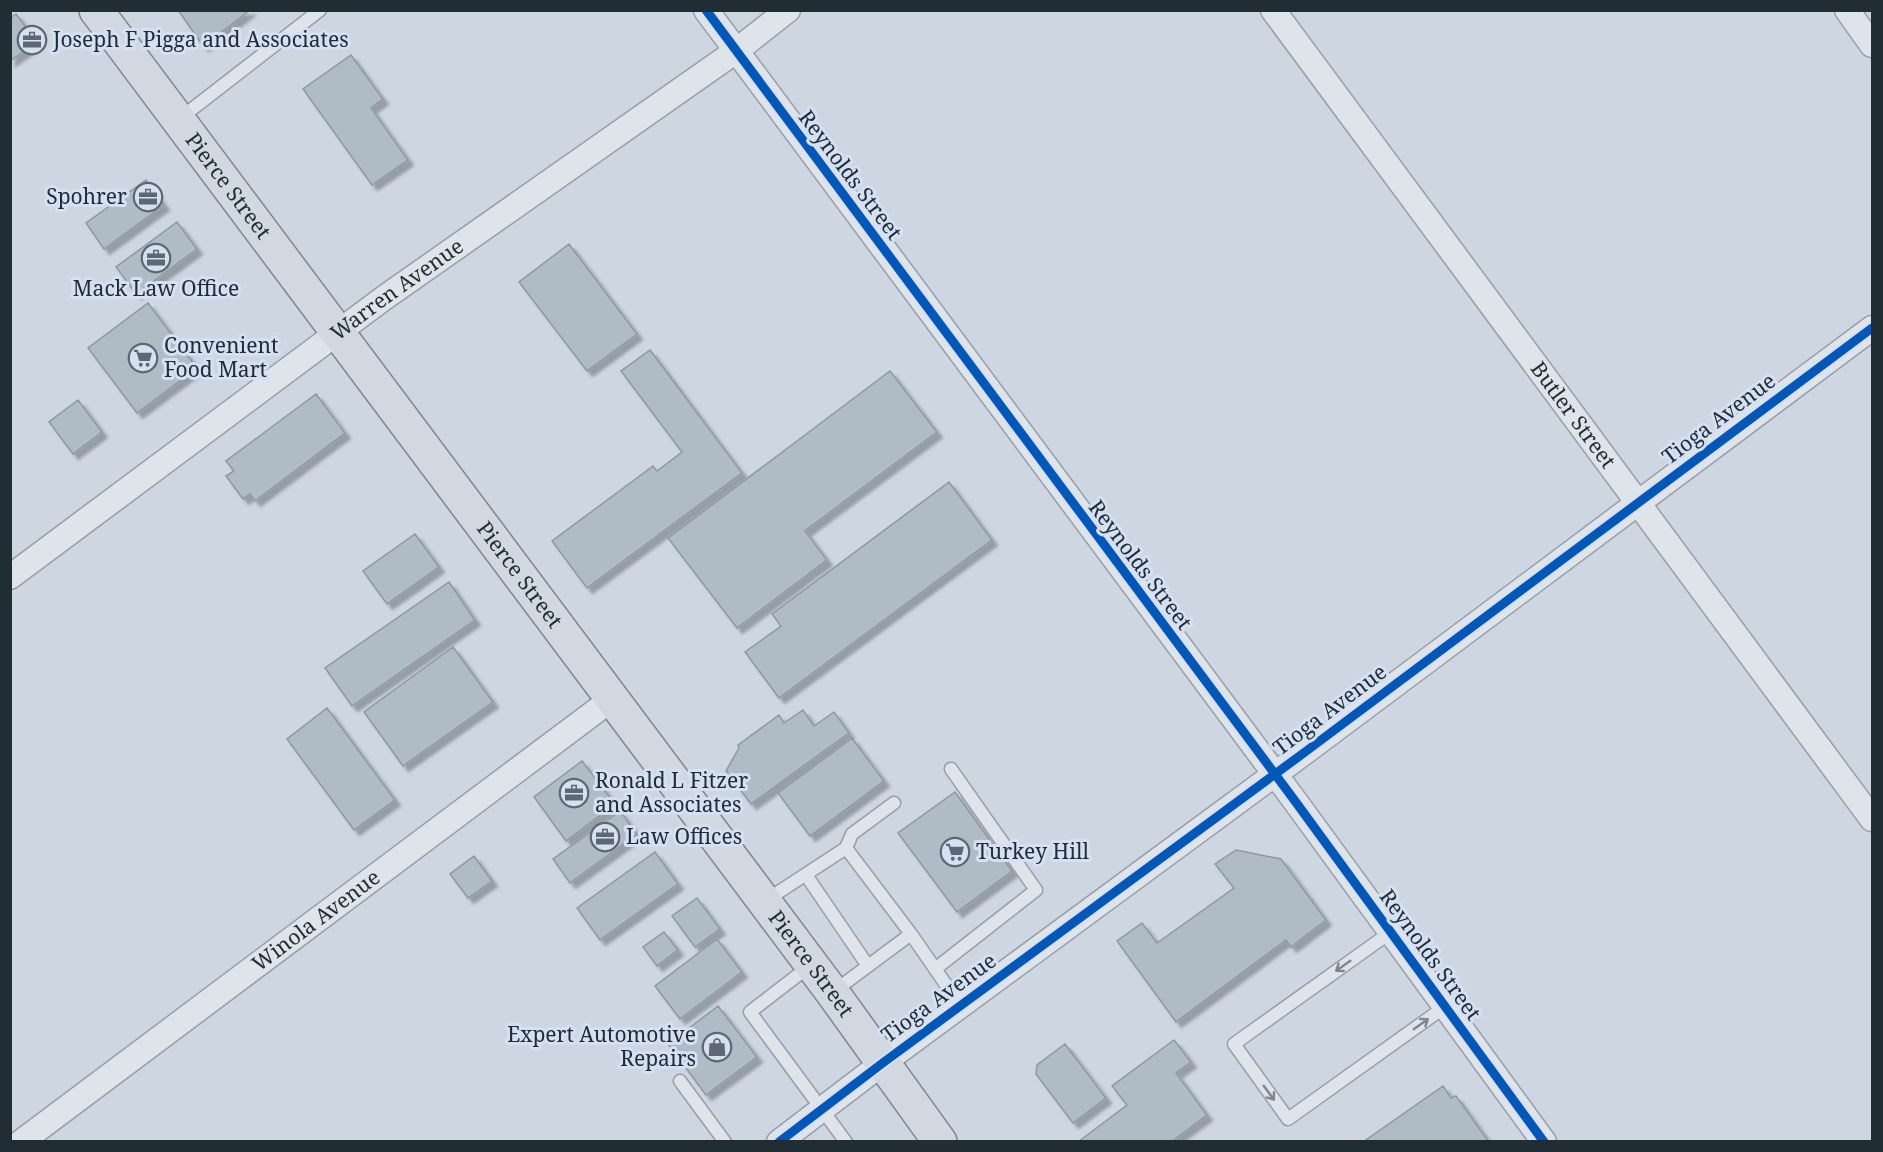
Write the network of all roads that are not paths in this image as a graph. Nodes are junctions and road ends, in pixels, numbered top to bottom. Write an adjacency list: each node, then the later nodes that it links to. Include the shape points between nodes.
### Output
1 (96, 10): 9 (main road, Pierce Street)
2 (320, 10): 9 (lane)
3 (706, 10): 8 (street, Reynolds Street)
4 (788, 10): 8 (street, Warren Avenue)
5 (1273, 10): 12 (street, Butler Street)
6 (1847, 10): 7 (street)
7 (1872, 45)
8 (736, 51): 11 (street, Warren Avenue); 16 (street, Reynolds Street)
9 (177, 120): 11 (main road, Pierce Street)
10 (1872, 328): 12 (street, Tioga Avenue)
11 (338, 332): 13 (street, Warren Avenue); 14 (main road, Pierce Street)
12 (1637, 502): 16 (street, Tioga Avenue); 18 (street, Butler Street)
13 (10, 577)
14 (612, 699): 21 (main road, Pierce Street); 33 (street, Winola Avenue)
15 (951, 769): 26 (lane, via 1036,890)
16 (1275, 774): 22 (street, Reynolds Street); 28 (street, Tioga Avenue)
17 (894, 803): 19 (lane, via 852,834)
18 (1872, 819)
19 (846, 848): 20 (lane); 23 (lane)
20 (806, 875): 21 (lane); 25 (lane)
21 (764, 902): 24 (main road, Pierce Street)
22 (1391, 932): 29 (street, Reynolds Street); 29 (lane, one-way to 29, via 1234,1044 1288,1119)
23 (911, 934): 25 (lane); 26 (lane)
24 (811, 965): 27 (main road, Pierce Street); 32 (lane, via 750,1012)
25 (868, 966): 27 (lane)
26 (935, 969): 28 (lane)
27 (832, 992): 30 (main road, Pierce Street)
28 (960, 1005): 30 (street, Tioga Avenue)
29 (1446, 1006): 38 (street, Reynolds Street)
30 (884, 1062): 32 (street, Tioga Avenue); 37 (main road, Pierce Street)
31 (680, 1081): 34 (lane)
32 (821, 1109): 35 (street, Tioga Avenue); 36 (lane)
33 (21, 1142)
34 (725, 1142)
35 (779, 1142)
36 (846, 1142)
37 (940, 1142)
38 (1544, 1142)

